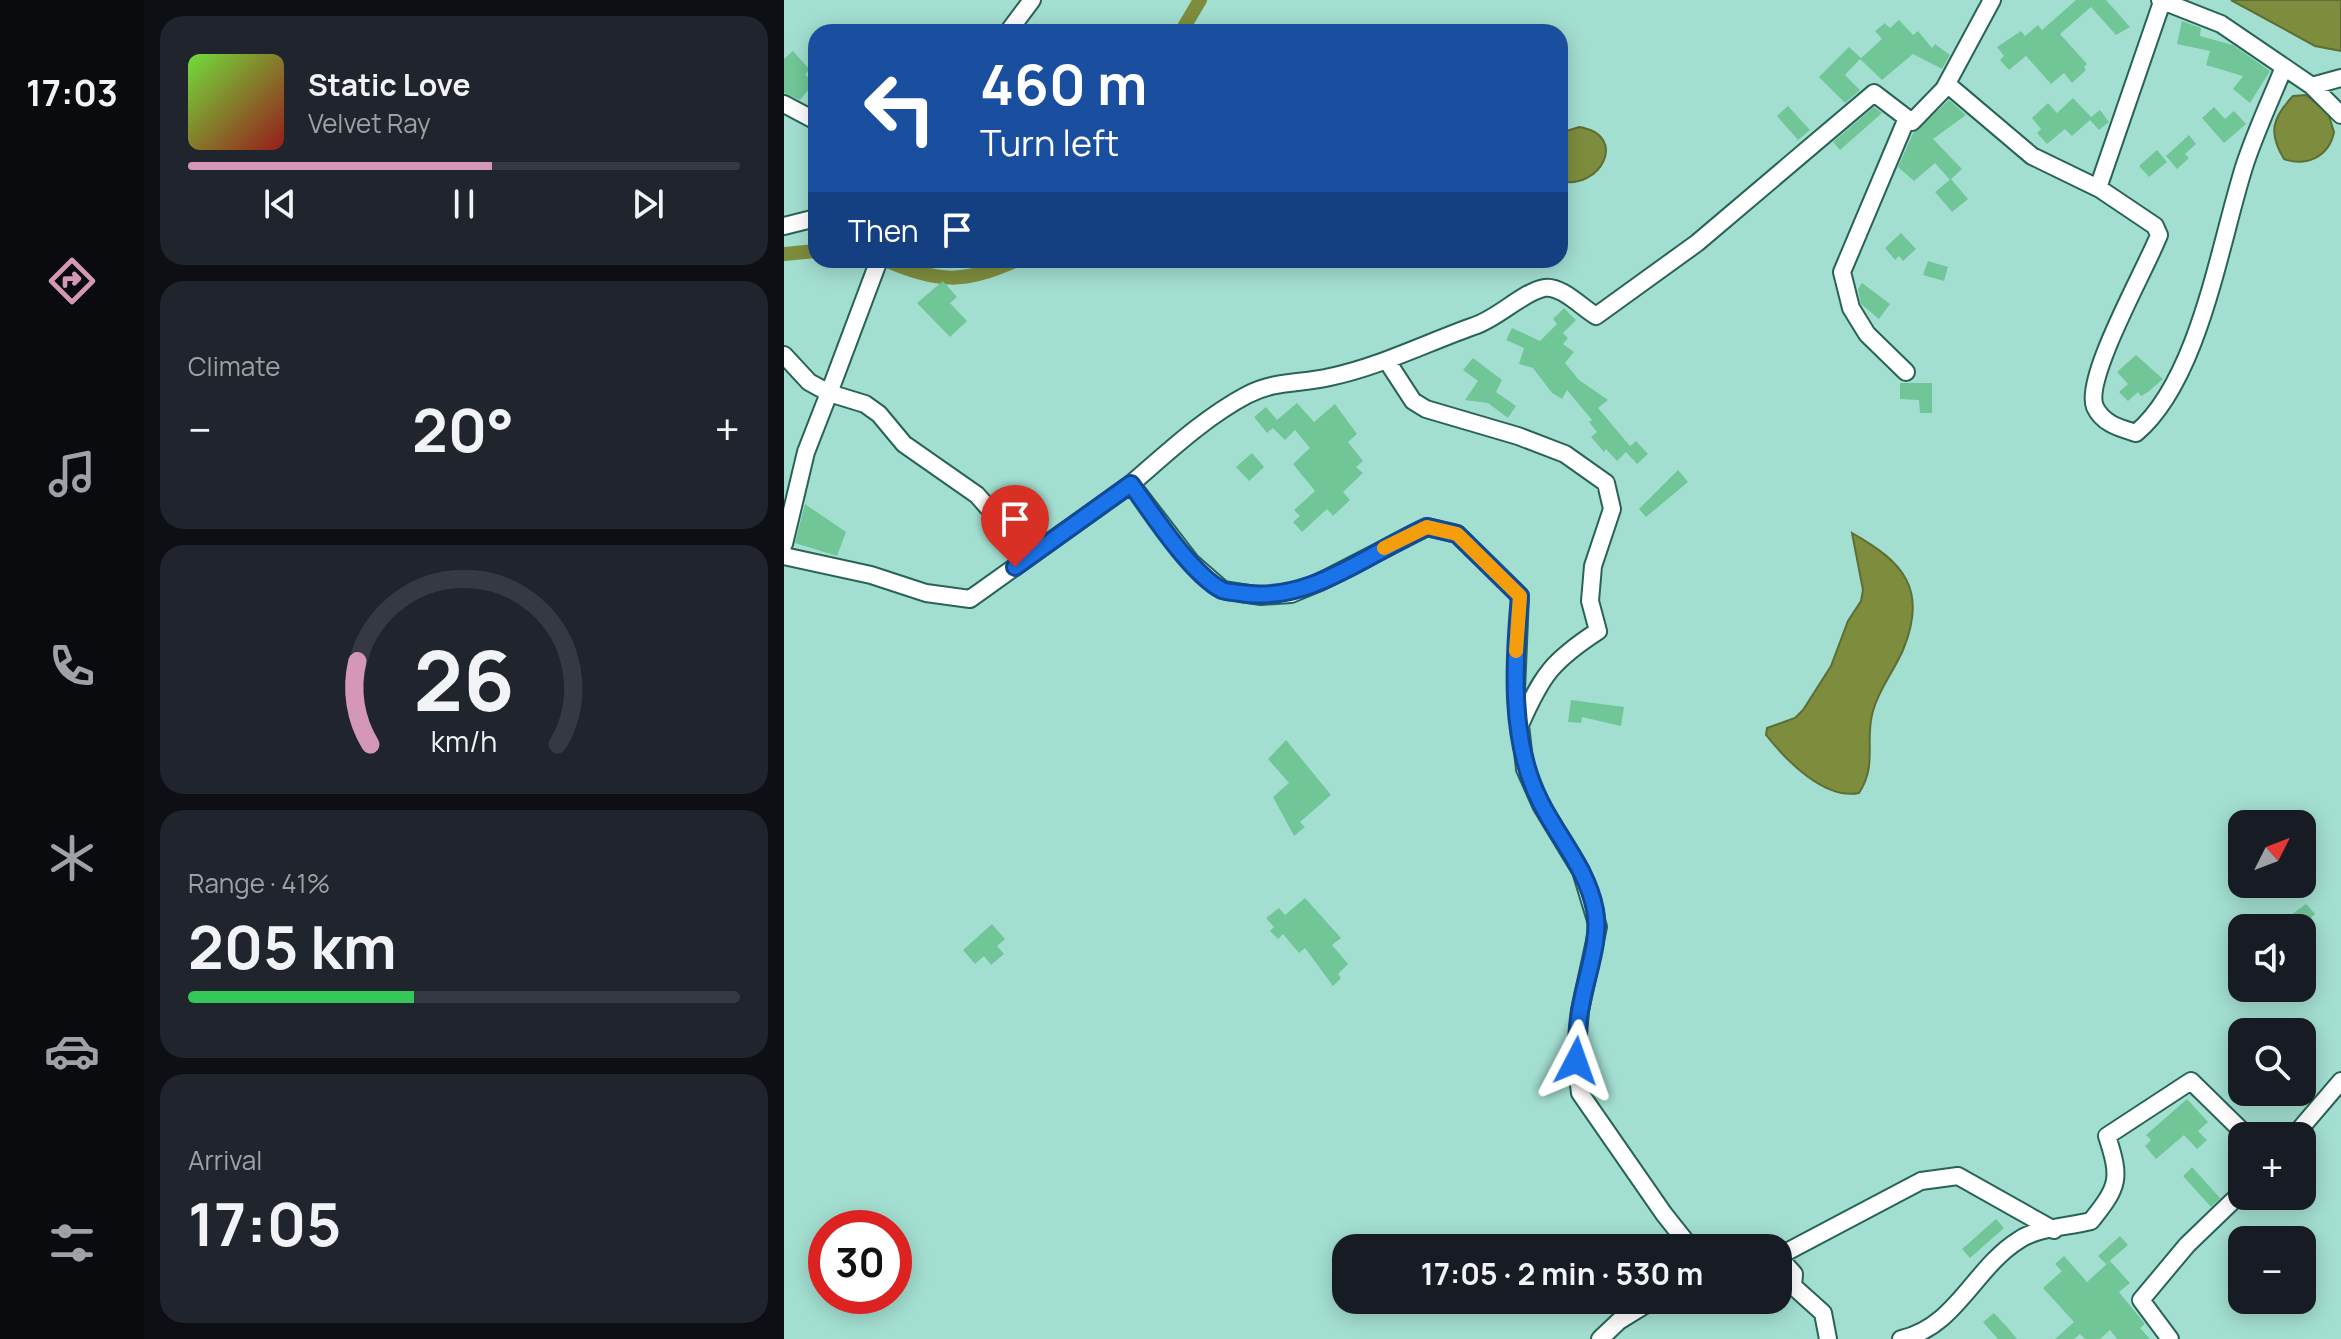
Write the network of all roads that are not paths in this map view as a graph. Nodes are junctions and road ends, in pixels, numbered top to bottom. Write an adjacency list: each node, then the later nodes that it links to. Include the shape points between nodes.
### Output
1 (1032, 0): 4 (street)
2 (1992, 0): 7 (street)
3 (2161, 1): 5 (street, via 2221,24); 13 (street)
4 (1014, 24)
5 (2284, 67): 8 (street); 13 (street, via 2245,164 2191,341 2169,392 2136,433 2108,423 2095,407 2093,386 2159,235 2155,226)
6 (2341, 78): 8 (street)
7 (1947, 84): 12 (street, via 1912,122); 13 (street, via 2032,156)
8 (2312, 86): 10 (street)
9 (784, 104): 11 (street)
10 (2341, 115)
11 (808, 117)
12 (1907, 118): 18 (street, via 1874,93 1697,243 1596,316 1557,288 1542,288 1500,315); 19 (street, via 1842,272 1851,308 1867,334)
13 (2098, 188)
14 (808, 220): 15 (street)
15 (784, 226)
16 (878, 268): 20 (street)
17 (784, 355): 20 (street, via 809,382)
18 (1387, 361): 21 (street, via 1327,378 1271,384 1246,395); 25 (street, via 1413,401 1426,409 1565,454 1606,483 1612,509 1593,566 1590,601 1598,631 1549,669)
19 (1906, 372)
20 (829, 393): 22 (street, via 806,452); 23 (street, via 879,414 904,444 977,495)
21 (1131, 484): 23 (street); 25 (street, via 1191,562 1223,590 1261,596 1291,594 1427,527 1457,534 1520,596)
22 (784, 544)
23 (1030, 555): 24 (street, via 970,599 926,593)
24 (784, 556)
25 (1520, 725): 31 (street, via 1525,769 1595,907 1598,927 1580,1010 1580,1093)
26 (2341, 1081): 28 (street)
27 (2233, 1122): 30 (street, via 2191,1081 2107,1136 2118,1171 2113,1193 2091,1221)
28 (2306, 1122)
29 (2228, 1205): 38 (street, via 2141,1300)
30 (2054, 1230): 32 (street, via 1958,1176 1921,1181); 37 (street, via 2019,1240 1993,1261 1940,1323)
31 (1680, 1234)
32 (1792, 1249)
33 (1792, 1272): 36 (street, via 1793,1286 1823,1313)
34 (1630, 1314): 35 (street)
35 (1600, 1339)
36 (1828, 1339)
37 (1901, 1339)
38 (2170, 1339)

